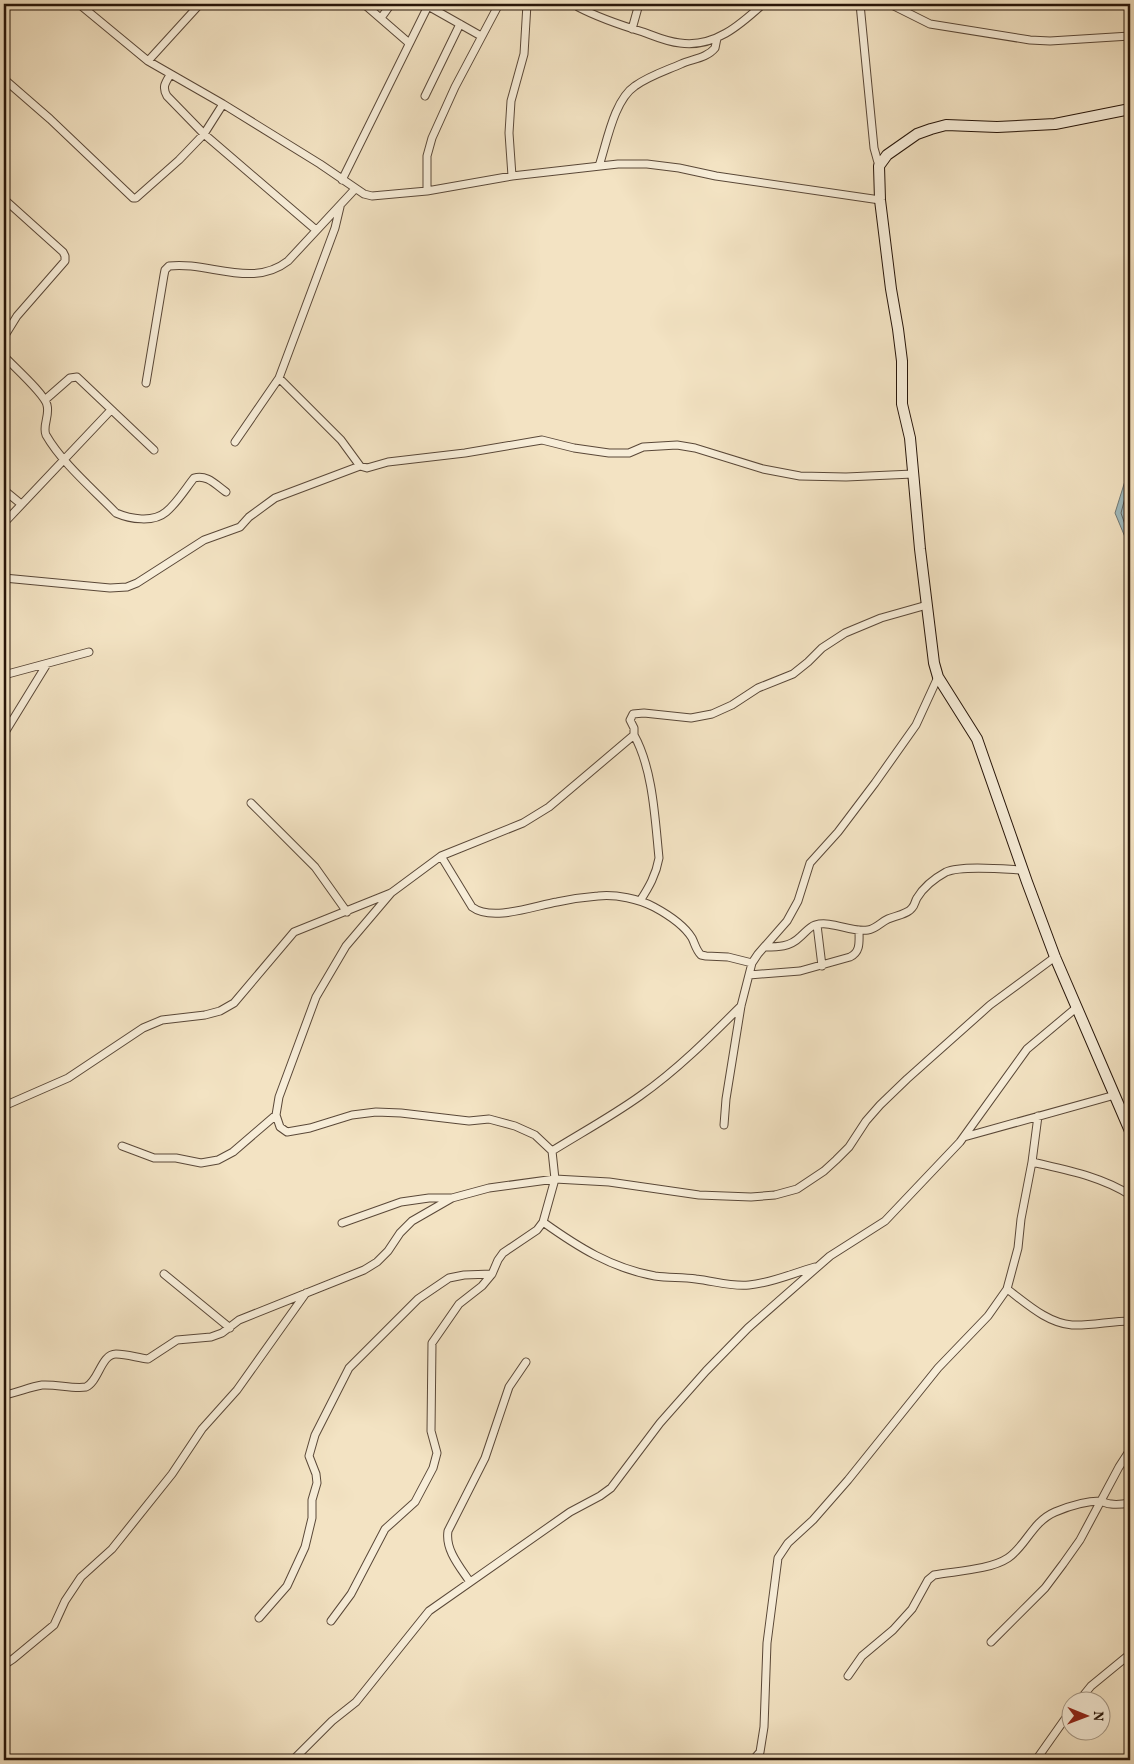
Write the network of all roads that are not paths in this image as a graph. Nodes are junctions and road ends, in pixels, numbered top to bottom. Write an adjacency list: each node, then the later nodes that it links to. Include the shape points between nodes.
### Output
1 (79, 4): 20 (street)
2 (200, 4): 20 (street)
3 (364, 4): 13 (street)
4 (391, 4): 13 (street)
5 (499, 4): 16 (street)
6 (527, 4): 29 (street, via 524,54 510,110)
7 (639, 4): 15 (street)
8 (764, 4): 18 (street, via 740,25)
9 (860, 4): 28 (street, via 874,148)
10 (890, 4): 17 (street, via 930,24 1030,40 1050,42)
11 (429, 5): 14 (street); 19 (street)
12 (578, 7): 15 (street, via 598,18)
13 (381, 18): 19 (street)
14 (460, 24): 16 (street); 23 (street)
15 (632, 29): 18 (street, via 678,44)
16 (481, 36): 32 (street, via 432,138 427,156)
17 (1130, 36)
18 (717, 38): 27 (street, via 716,48 707,56 645,80 623,97)
19 (409, 43): 30 (street)
20 (148, 61): 21 (street)
21 (170, 75): 24 (street); 26 (street, via 164,85 167,96)
22 (4, 78): 26 (street, via 133,198 179,160)
23 (425, 96)
24 (223, 104): 26 (street); 30 (street)
25 (1130, 108): 28 (street, via 1055,124 938,127 906,141 887,155)
26 (204, 134): 36 (street)
27 (599, 166): 29 (street); 34 (street, via 647,164)
28 (879, 166): 34 (street)
29 (512, 176): 32 (street)
30 (342, 180): 31 (street)
31 (355, 189): 32 (street, via 372,196); 35 (street)
32 (427, 191)
33 (4, 198): 37 (street, via 65,256 65,262 17,316)
34 (880, 200): 47 (street, via 902,361 902,404 910,438)
35 (340, 204): 36 (street); 39 (street, via 326,255)
36 (316, 230): 40 (street, via 288,260 267,272 251,274 169,266 164,275)
37 (4, 337)
38 (4, 356): 41 (street)
39 (279, 378): 43 (street); 46 (street, via 341,440)
40 (146, 383)
41 (46, 399): 42 (street, via 70,378 77,377); 45 (street, via 48,416 44,428)
42 (111, 410): 44 (street); 45 (street)
43 (235, 442)
44 (154, 450)
45 (65, 459): 49 (street, via 116,513 124,517 157,517 166,512 194,478 200,476); 50 (street)
46 (360, 466): 47 (street, via 367,468 388,462 542,440 609,453 629,453 643,447 695,448 763,469 800,476); 52 (street, via 275,498 240,527 204,540 127,587)
47 (913, 474): 53 (street)
48 (4, 490): 50 (street)
49 (226, 492)
50 (21, 504): 51 (street)
51 (4, 523)
52 (4, 578)
53 (927, 605): 57 (street); 59 (street, via 881,618 845,633 793,674 758,688 712,714 691,718 633,714 630,720)
54 (89, 652): 55 (street)
55 (47, 664): 56 (street); 58 (street)
56 (4, 674)
57 (938, 677): 62 (street, via 977,738); 68 (street, via 916,725 838,832 810,864 787,921)
58 (4, 734)
59 (634, 736): 61 (street, via 549,807 523,823); 64 (street, via 648,772 659,858 652,883)
60 (251, 802): 65 (street, via 315,867)
61 (441, 856): 63 (street); 64 (street, via 472,907 487,913 513,912 601,895)
62 (1022, 870): 67 (street, via 946,872 923,889 909,911 868,930); 69 (street)
63 (391, 893): 65 (street); 77 (street, via 346,946 316,997 279,1097)
64 (640, 901): 70 (street, via 682,928 701,955)
65 (347, 912): 76 (street, via 294,932 234,1003 220,1011 162,1020 143,1028 68,1078)
66 (816, 925): 67 (street); 68 (street, via 791,944); 71 (street)
67 (859, 930): 71 (street, via 855,955)
68 (765, 947): 70 (street)
69 (1055, 957): 74 (street); 85 (street, via 990,1005 907,1079 870,1116 842,1153 824,1171 797,1189 751,1197 699,1195 609,1182)
70 (752, 964): 72 (street)
71 (822, 966): 72 (street)
72 (749, 975): 73 (street)
73 (741, 1006): 79 (street); 83 (street, via 670,1073 640,1096)
74 (1076, 1008): 75 (street); 81 (street, via 1027,1049)
75 (1115, 1095): 78 (street); 80 (street)
76 (4, 1106)
77 (276, 1116): 82 (street, via 233,1152 218,1160 201,1163 154,1158); 83 (street, via 280,1127 287,1132 376,1112 469,1121 489,1119 535,1135)
78 (1038, 1116): 81 (street); 84 (street)
79 (724, 1126)
80 (1130, 1131)
81 (963, 1137): 90 (street, via 885,1221)
82 (122, 1146)
83 (552, 1151): 85 (street)
84 (1032, 1162): 86 (street, via 1095,1178); 93 (street, via 1018,1248)
85 (555, 1179): 87 (street, via 489,1188); 88 (street)
86 (1130, 1195)
87 (452, 1198): 89 (street, via 401,1202); 94 (street, via 412,1221 377,1262)
88 (543, 1222): 90 (street, via 594,1256 656,1276 747,1286 771,1282); 92 (street, via 537,1230 503,1253)
89 (342, 1223)
90 (818, 1266): 102 (street, via 748,1328 706,1371 660,1423 611,1488 570,1512)
91 (164, 1274): 96 (street)
92 (492, 1274): 103 (street, via 450,1278 418,1299 349,1368 315,1435 309,1456 317,1483 305,1547 287,1586); 104 (street, via 459,1304 432,1343 431,1431 436,1454 433,1468 415,1502 385,1529 351,1594)
93 (1007, 1290): 95 (street, via 1059,1322 1071,1325); 112 (street, via 988,1316 938,1368 837,1493 781,1552 767,1643 764,1727 760,1752)
94 (306, 1293): 96 (street, via 239,1320); 107 (street, via 236,1390 202,1429 172,1474 112,1549 81,1578 54,1625)
95 (1130, 1321)
96 (230, 1328): 98 (street, via 210,1337 176,1340 148,1359 115,1354 108,1356 91,1385 86,1387 33,1386 16,1394)
97 (526, 1362): 102 (street, via 509,1387 486,1458 448,1531 452,1554)
98 (4, 1395)
99 (1130, 1450): 100 (street)
100 (1101, 1501): 101 (street); 105 (street, via 1080,1540 1045,1588); 108 (street, via 1045,1517 1013,1554 999,1562 928,1580 912,1610 862,1656)
101 (1130, 1503)
102 (470, 1582): 111 (street, via 429,1611 356,1702)
103 (259, 1618)
104 (331, 1621)
105 (991, 1642)
106 (1130, 1654): 109 (street)
107 (4, 1664)
108 (848, 1676)
109 (1086, 1692)
110 (1062, 1723): 113 (street)
111 (293, 1760)
112 (753, 1760)
113 (1036, 1760)

